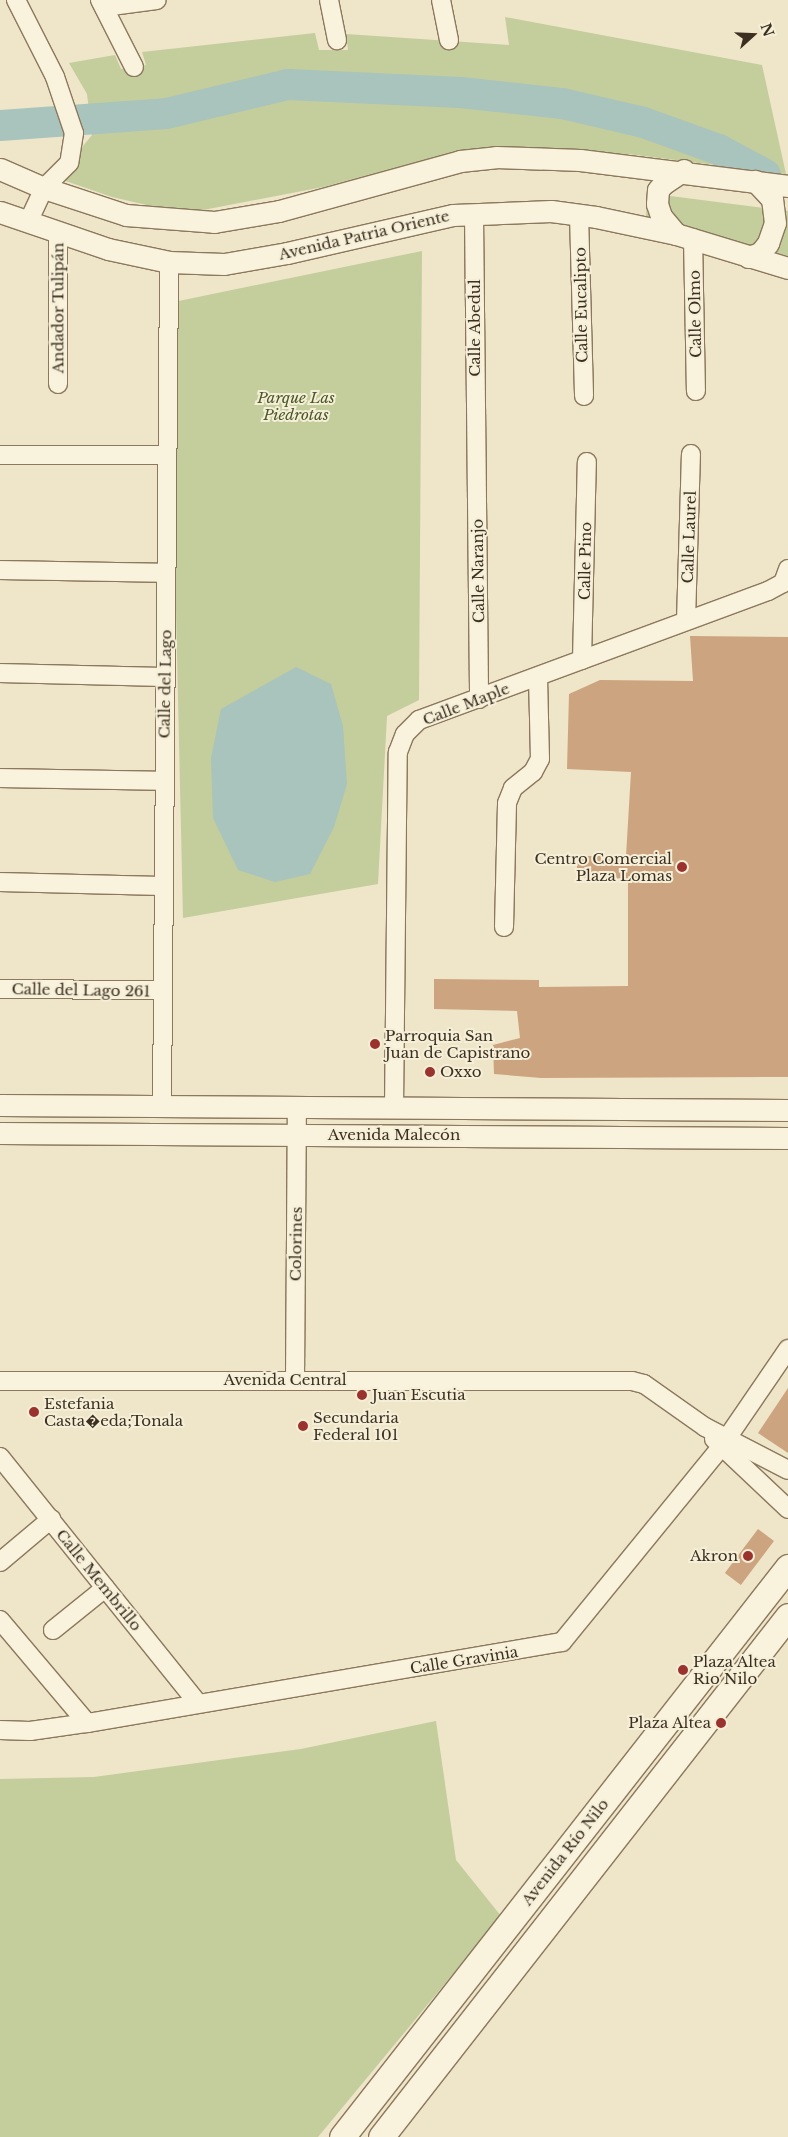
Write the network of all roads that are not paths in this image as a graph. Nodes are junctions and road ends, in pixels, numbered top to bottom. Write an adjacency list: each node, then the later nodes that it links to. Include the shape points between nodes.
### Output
1 (16, 0): 13 (street, via 55,77 74,134 69,162)
2 (157, 0): 5 (street)
3 (329, 0): 6 (street)
4 (441, 0): 7 (street)
5 (102, 4): 8 (street)
6 (337, 40)
7 (449, 40)
8 (134, 66)
9 (0, 169): 13 (street)
10 (684, 170): 11 (street); 13 (street, via 534,156 496,157 460,161 279,211 214,222 126,215); 19 (street, via 658,190 657,204 661,216)
11 (755, 181): 12 (street); 20 (street, via 772,199 775,223 768,244 760,253)
12 (788, 186)
13 (44, 188): 17 (street)
14 (0, 212): 17 (street, Avenida Patria Oriente)
15 (474, 214): 16 (street, Avenida Patria Oriente, via 551,211); 21 (street, Avenida Patria Oriente, via 404,224 287,254 224,264); 26 (street, Calle Abedul)
16 (579, 214): 19 (street, Avenida Patria Oriente); 25 (street, Calle Eucalipto)
17 (28, 222): 18 (street, Avenida Patria Oriente)
18 (58, 233): 21 (street, Avenida Patria Oriente); 23 (street, Andador Tulipán)
19 (684, 236): 20 (street, Avenida Patria Oriente); 24 (street, Calle Olmo)
20 (748, 257): 22 (street, Avenida Patria Oriente)
21 (169, 262): 29 (street, Calle del Lago)
22 (788, 268)
23 (58, 384)
24 (696, 391)
25 (584, 396)
26 (476, 443): 39 (street, Calle Naranjo)
27 (691, 454): 34 (street, Calle Laurel)
28 (0, 455): 29 (street)
29 (167, 455): 33 (street, Calle del Lago)
30 (587, 462): 35 (street, Calle Pino)
31 (788, 569): 34 (street, Calle Maple, via 783,584)
32 (0, 570): 33 (street)
33 (166, 573): 37 (street, Calle del Lago)
34 (686, 620): 35 (street, Calle Maple)
35 (582, 660): 38 (street, Calle Maple)
36 (0, 673): 37 (street)
37 (166, 677): 41 (street, Calle del Lago)
38 (538, 677): 39 (street, Calle Maple); 44 (street, via 540,759 533,772 514,788 507,803)
39 (479, 699): 50 (street, Calle Maple, via 419,720 405,734 398,752)
40 (0, 778): 41 (street)
41 (164, 781): 43 (street, Calle del Lago)
42 (0, 882): 43 (street)
43 (164, 886): 46 (street, Calle del Lago)
44 (504, 927)
45 (0, 989): 46 (street, Calle del Lago 261)
46 (162, 990): 48 (street, Calle del Lago)
47 (0, 1105): 48 (street, Avenida Malecón)
48 (162, 1106): 49 (street, Avenida Malecón)
49 (298, 1107): 50 (street, Avenida Malecón); 53 (street, Colorines)
50 (394, 1108): 51 (street, Avenida Malecón)
51 (788, 1110)
52 (0, 1132): 53 (street, Avenida Malecón)
53 (297, 1134): 54 (street, Avenida Malecón); 56 (street, Colorines)
54 (788, 1138)
55 (788, 1349): 58 (street, Calle Gravinia)
56 (295, 1380): 57 (street, Avenida Central); 58 (street, Avenida Central, via 632,1381 644,1384)
57 (0, 1381)
58 (725, 1442): 60 (street, Avenida Central); 61 (street, Avenida Central); 71 (street, Calle Gravinia, via 562,1642)
59 (0, 1457): 62 (street, Calle Membrillo)
60 (788, 1470)
61 (788, 1509)
62 (51, 1519): 63 (street); 65 (street, Calle Membrillo)
63 (0, 1562)
64 (788, 1567): 69 (main road, Avenida Río Nilo)
65 (106, 1588): 68 (street); 71 (street, Calle Membrillo)
66 (788, 1616): 70 (main road, Avenida Río Nilo)
67 (0, 1620): 72 (street)
68 (53, 1630)
69 (738, 1631): 70 (main road, via 735,1642 741,1652); 74 (main road, Avenida Río Nilo)
70 (759, 1654): 75 (main road, Avenida Río Nilo)
71 (198, 1703): 72 (street, Calle Gravinia)
72 (87, 1723): 73 (street, Calle Gravinia, via 30,1731)
73 (0, 1730)
74 (342, 2137)
75 (381, 2137)

